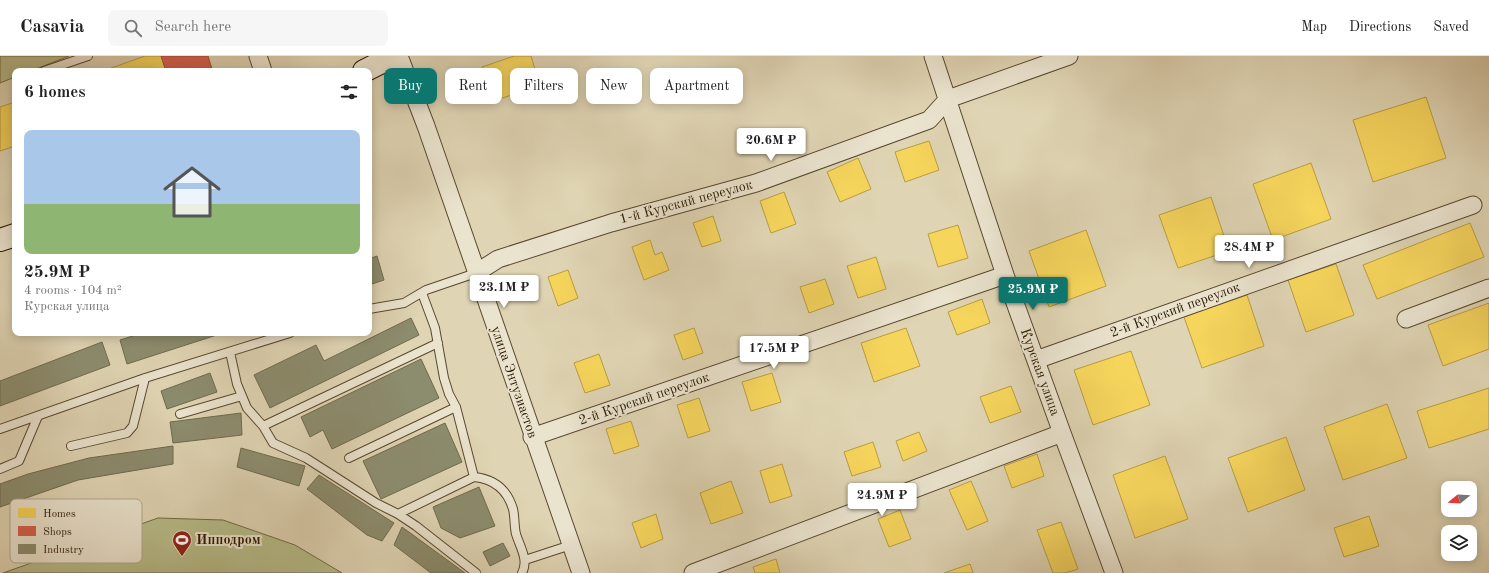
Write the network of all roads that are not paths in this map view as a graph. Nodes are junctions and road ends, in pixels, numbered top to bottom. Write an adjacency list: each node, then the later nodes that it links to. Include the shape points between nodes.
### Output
1 (88, 56): 7 (lane)
2 (258, 56): 8 (street)
3 (394, 56): 9 (main road)
4 (400, 56): 14 (street, улица Энтузиастов)
5 (933, 56): 10 (street, Курская улица)
6 (1069, 56): 10 (street, 1-й Курский переулок)
7 (53, 68)
8 (262, 68)
9 (370, 68)
10 (948, 99): 14 (street, 1-й Курский переулок, via 929,120 756,183 611,223 498,259); 15 (street, Курская улица)
11 (1473, 205): 23 (street, 2-й Курский переулок)
12 (12, 236): 13 (main road)
13 (0, 240)
14 (476, 273): 17 (lane); 32 (street, улица Энтузиастов)
15 (1005, 275): 23 (street, Курская улица); 32 (street, 2-й Курский переулок)
16 (1489, 288): 19 (street)
17 (422, 293): 18 (lane, via 404,303); 21 (lane)
18 (372, 308)
19 (1406, 319)
20 (281, 336): 22 (lane)
21 (438, 343): 26 (lane, via 444,378); 29 (lane)
22 (230, 352): 24 (lane); 25 (lane)
23 (1036, 360): 31 (street, Курская улица)
24 (145, 378): 28 (lane); 33 (lane, via 133,426 127,433)
25 (242, 396): 27 (lane); 29 (lane, via 247,408)
26 (456, 406): 34 (lane); 36 (lane)
27 (180, 414)
28 (38, 416): 30 (lane); 35 (lane, via 20,461)
29 (263, 426): 37 (lane, via 273,443 306,458 376,503)
30 (0, 430)
31 (1062, 433): 43 (street); 44 (street, Курская улица)
32 (532, 437): 38 (street, улица Энтузиастов)
33 (71, 446)
34 (349, 458)
35 (0, 469)
36 (474, 478): 37 (lane); 39 (lane, via 486,478 505,493 513,508 516,532)
37 (398, 514): 40 (lane)
38 (571, 545): 39 (lane); 42 (street, улица Энтузиастов)
39 (525, 560): 41 (lane)
40 (476, 573)
41 (522, 573)
42 (581, 573)
43 (693, 573)
44 (1114, 573)

